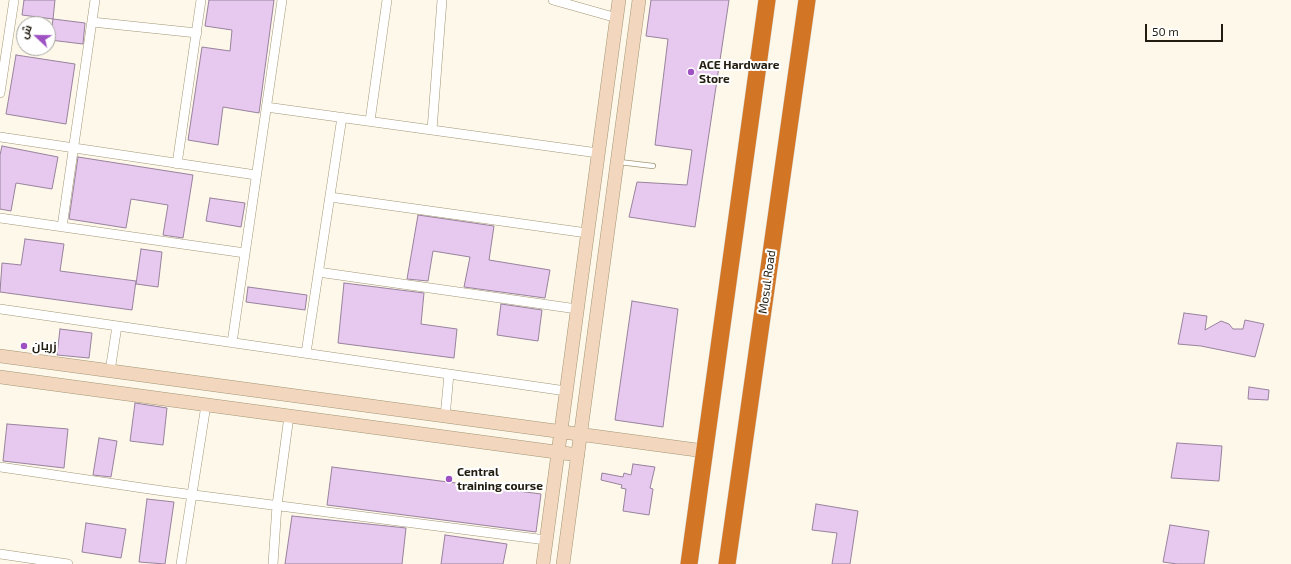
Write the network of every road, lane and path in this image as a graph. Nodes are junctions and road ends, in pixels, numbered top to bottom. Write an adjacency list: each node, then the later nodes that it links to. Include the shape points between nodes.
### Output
1 (14, 0): 15 (street)
2 (95, 0): 13 (street)
3 (201, 0): 14 (street)
4 (282, 0): 17 (street)
5 (387, 0): 19 (street)
6 (442, 0): 20 (street)
7 (553, 0): 12 (street)
8 (619, 0): 12 (street)
9 (639, 0): 24 (street)
10 (767, 0): 53 (highway)
11 (807, 0): 68 (highway, Mosul Road)
12 (616, 18): 23 (street)
13 (92, 22): 14 (street); 22 (street)
14 (197, 33): 25 (street)
15 (1, 76): 16 (street)
16 (0, 93)
17 (266, 107): 18 (street); 27 (street)
18 (342, 117): 19 (street); 28 (street)
19 (370, 121): 20 (street)
20 (432, 130): 23 (street)
21 (0, 137): 22 (street)
22 (74, 147): 25 (street); 32 (street)
23 (598, 153): 29 (street)
24 (617, 162): 26 (lane); 30 (street)
25 (176, 164): 27 (street)
26 (653, 166)
27 (256, 175): 34 (street)
28 (330, 197): 33 (street); 35 (street)
29 (592, 198): 30 (street); 33 (street)
30 (612, 200): 52 (street)
31 (0, 218): 32 (street)
32 (62, 227): 34 (street)
33 (587, 233): 36 (street)
34 (245, 253): 39 (street)
35 (318, 272): 36 (street); 40 (street)
36 (577, 309): 46 (street)
37 (0, 310): 38 (street)
38 (117, 326): 39 (street); 42 (street)
39 (232, 343): 40 (street)
40 (306, 353): 44 (street)
41 (0, 356): 42 (street)
42 (110, 371): 43 (street)
43 (132, 374): 47 (street); 50 (street)
44 (449, 374): 46 (street); 50 (street)
45 (0, 377): 47 (street)
46 (566, 391): 51 (street)
47 (129, 395): 48 (street)
48 (206, 405): 49 (street); 57 (street)
49 (289, 416): 54 (street); 58 (street)
50 (445, 417): 51 (street)
51 (560, 432): 52 (street); 54 (street)
52 (580, 435): 53 (street); 55 (street)
53 (704, 451): 67 (highway)
54 (558, 453): 55 (street); 59 (street)
55 (578, 456): 66 (street)
56 (0, 467): 57 (street)
57 (192, 495): 58 (street); 63 (street)
58 (278, 505): 59 (street); 64 (street)
59 (546, 540): 65 (street)
60 (0, 554): 61 (street)
61 (12, 560): 62 (street)
62 (68, 564)
63 (181, 564)
64 (273, 564)
65 (543, 564)
66 (563, 564)
67 (688, 564)
68 (727, 564)

